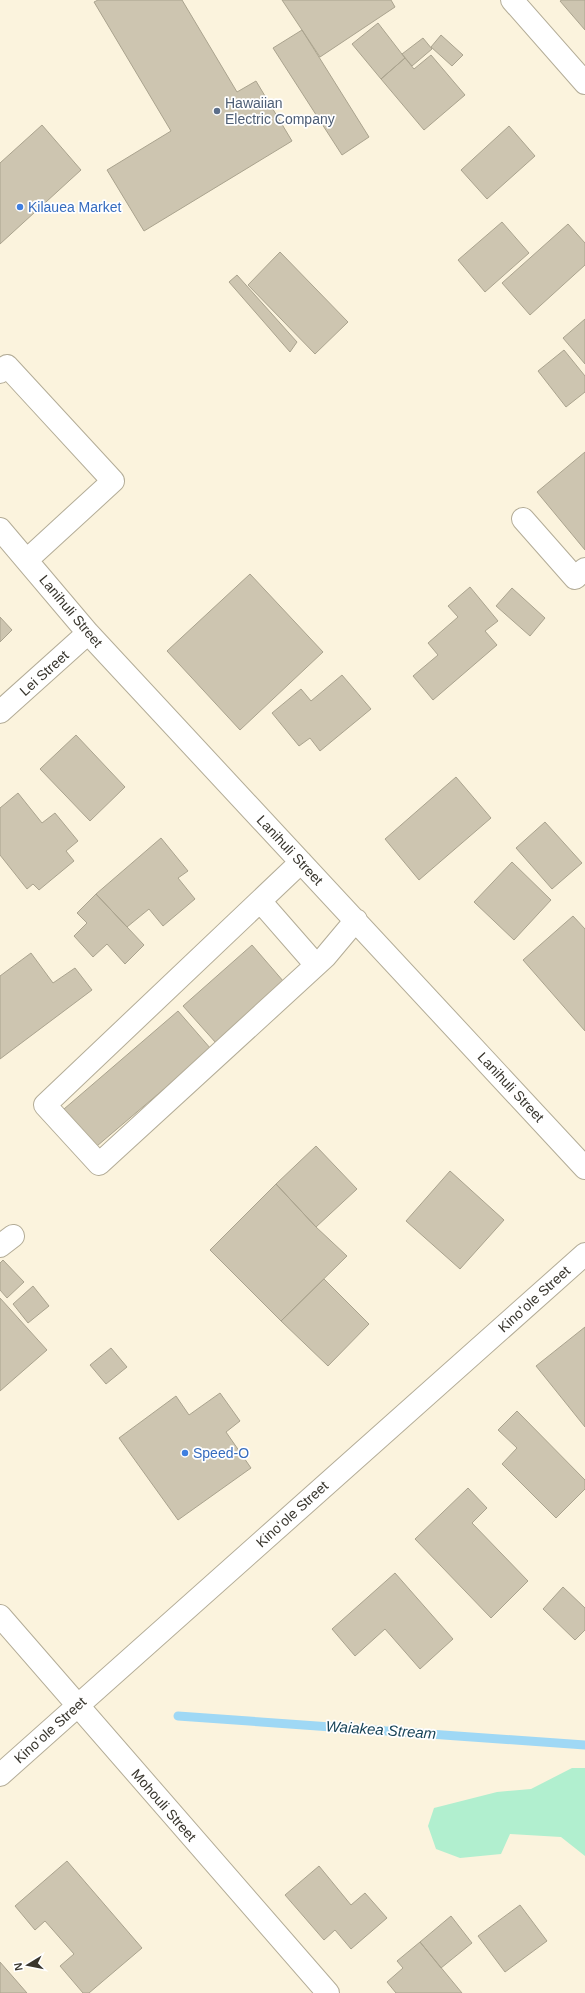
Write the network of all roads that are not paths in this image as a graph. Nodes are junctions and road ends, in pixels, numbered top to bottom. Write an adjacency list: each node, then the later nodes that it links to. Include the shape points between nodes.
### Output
1 (512, 0): 2 (street)
2 (585, 83)
3 (0, 372): 6 (street, via 7,366 114,481)
4 (523, 518): 7 (street, via 576,578)
5 (0, 528): 6 (street, Lanihuli Street)
6 (28, 559): 8 (street, Lanihuli Street)
7 (585, 569)
8 (88, 633): 9 (street, Lei Street); 10 (street, Lanihuli Street)
9 (0, 712)
10 (301, 862): 11 (street); 12 (street, Lanihuli Street)
11 (260, 901): 13 (street); 13 (street, via 45,1105 99,1164)
12 (356, 920): 13 (street); 14 (street, Lanihuli Street)
13 (316, 965)
14 (585, 1168)
15 (585, 1254): 17 (street, Kinoʻole Street)
16 (0, 1616): 17 (street, Mohouli Street)
17 (78, 1705): 18 (street, Kinoʻole Street); 19 (street, Mohouli Street)
18 (0, 1775)
19 (328, 1993)

